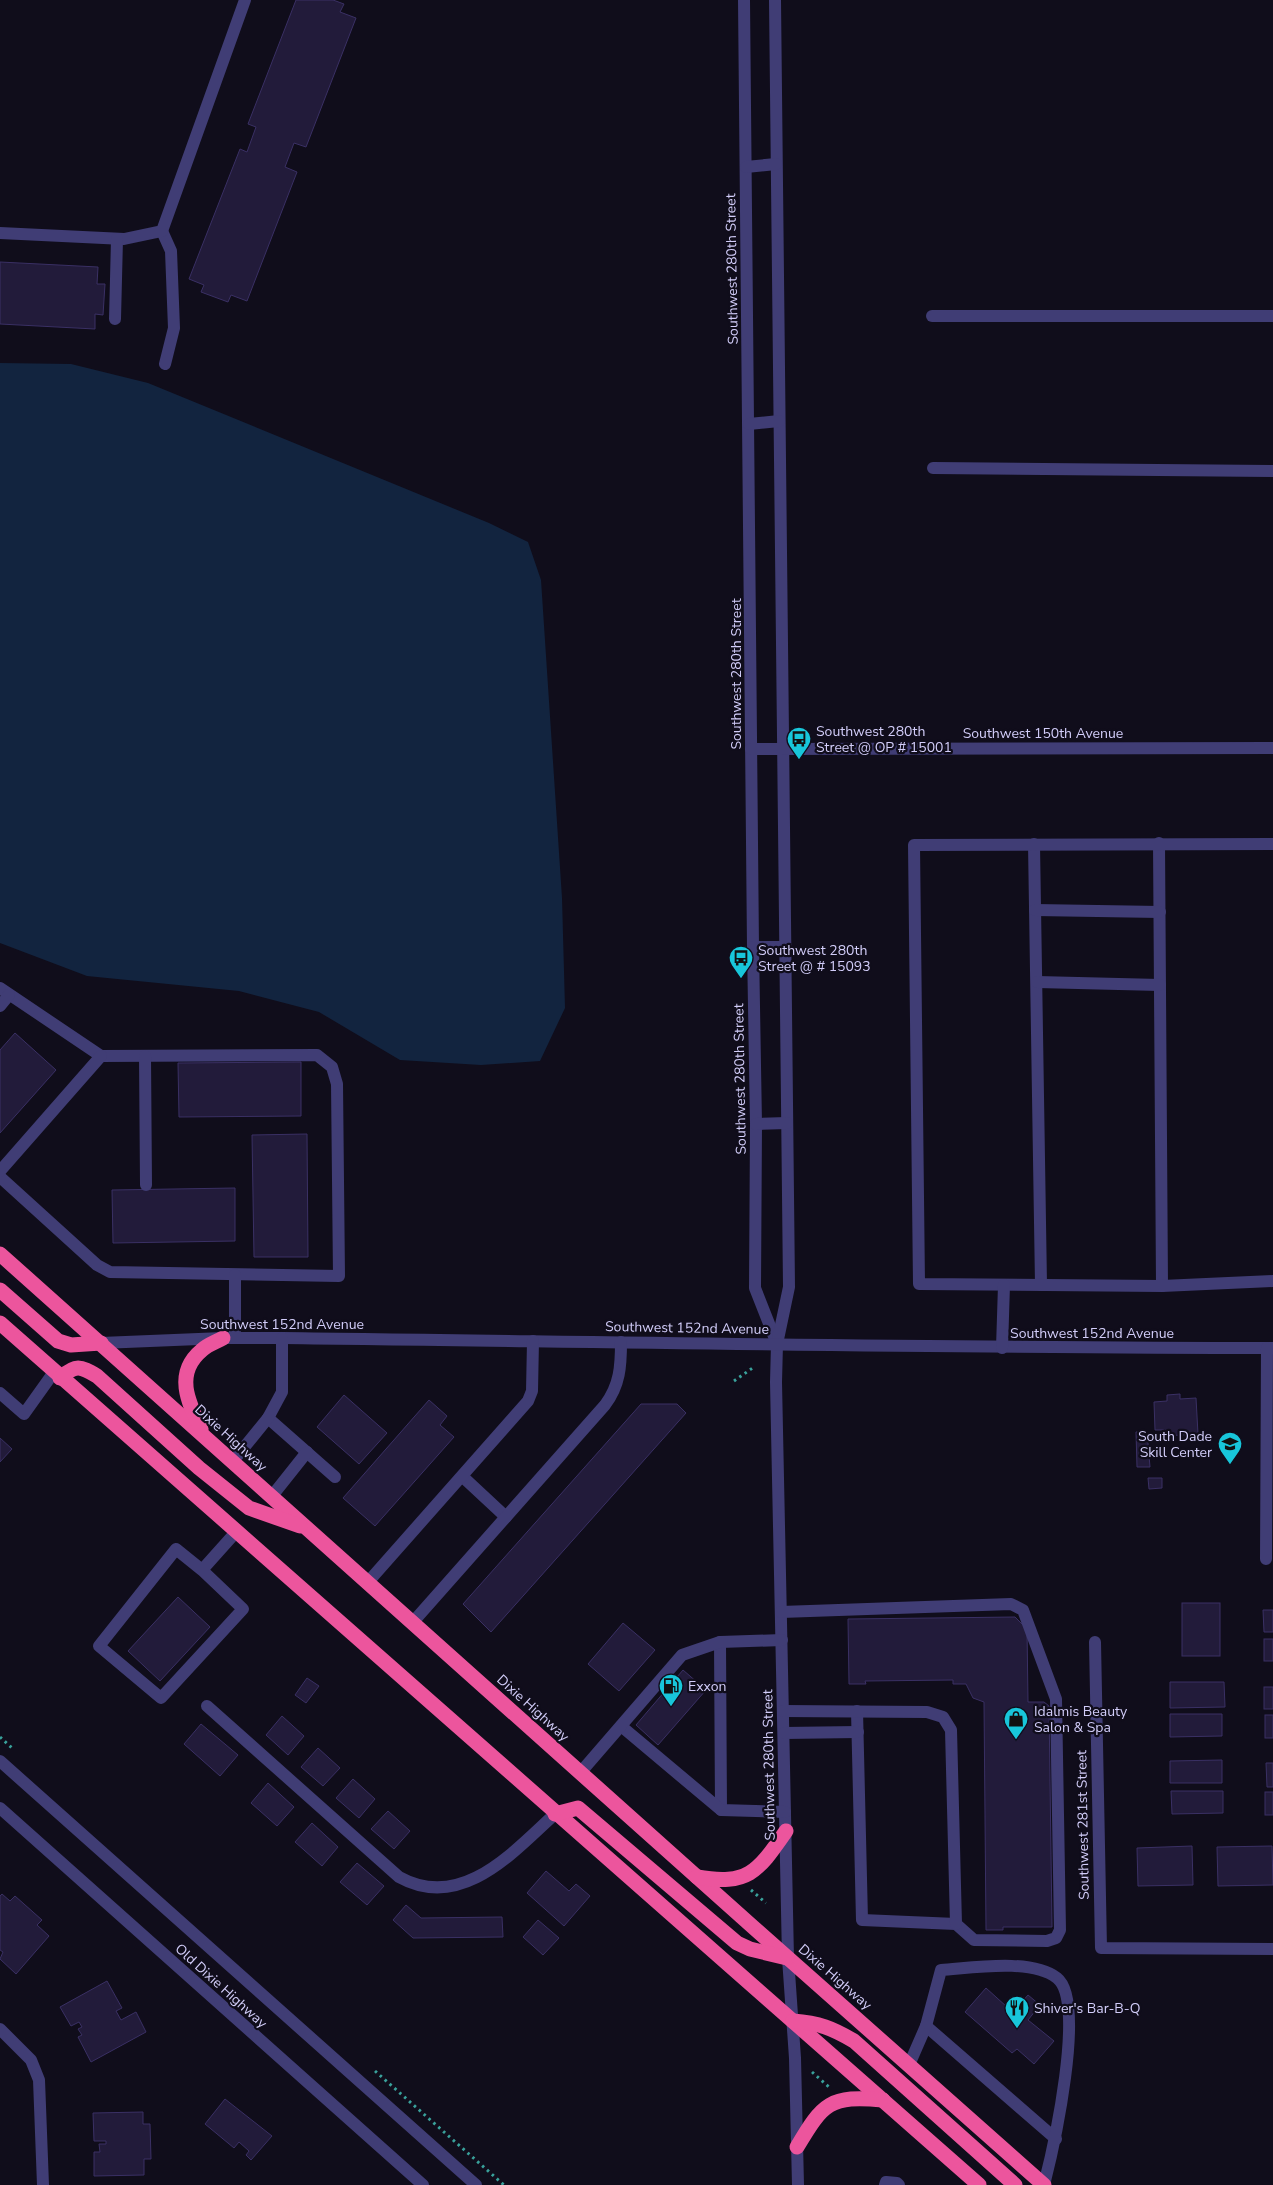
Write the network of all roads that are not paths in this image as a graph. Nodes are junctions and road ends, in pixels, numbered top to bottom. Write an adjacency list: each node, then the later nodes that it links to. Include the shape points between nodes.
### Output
1 (245, 0): 6 (street)
2 (744, 0): 5 (street, Southwest 280th Street)
3 (775, 0): 4 (street, Southwest 280th Street)
4 (776, 164): 5 (street); 13 (street, Southwest 280th Street)
5 (746, 166): 14 (street, Southwest 280th Street)
6 (162, 231): 8 (street); 12 (street, via 171,251 174,328)
7 (0, 233): 8 (street)
8 (117, 239): 11 (street)
9 (932, 316): 10 (street)
10 (1273, 316)
11 (115, 319)
12 (165, 364)
13 (779, 421): 14 (street); 17 (street, Southwest 280th Street)
14 (749, 424): 19 (street, Southwest 280th Street)
15 (932, 468): 16 (street)
16 (1273, 471)
17 (783, 748): 18 (street, Southwest 150th Avenue); 19 (street, Southwest 150th Avenue); 26 (street, Southwest 280th Street)
18 (1273, 748)
19 (751, 749): 25 (street, Southwest 280th Street)
20 (1159, 843): 21 (street); 22 (street); 24 (street)
21 (1034, 844): 23 (street); 41 (street, via 914,845 919,1284)
22 (1273, 844)
23 (1036, 910): 24 (street); 27 (street)
24 (1160, 912): 28 (street)
25 (753, 947): 26 (street); 34 (street, Southwest 280th Street)
26 (786, 947): 33 (street, Southwest 280th Street)
27 (1037, 982): 28 (street); 42 (street)
28 (1160, 985): 43 (street)
29 (5, 991): 30 (street); 31 (street)
30 (0, 1006)
31 (100, 1056): 32 (street); 35 (street)
32 (145, 1056): 37 (street); 39 (street, via 317,1055 332,1067 337,1084 339,1276)
33 (787, 1123): 34 (street); 51 (street, Southwest 280th Street, via 789,1286)
34 (756, 1124): 51 (street, Southwest 280th Street, via 755,1288)
35 (0, 1171)
36 (0, 1177): 39 (street, via 97,1265 110,1272)
37 (146, 1185)
38 (0, 1254): 50 (highway, Dixie Highway)
39 (235, 1275): 46 (street)
40 (1273, 1281): 43 (street)
41 (1004, 1285): 42 (street); 52 (street)
42 (1041, 1285): 43 (street)
43 (1162, 1286)
44 (0, 1290): 50 (highway, via 58,1341 71,1345)
45 (0, 1323): 54 (highway)
46 (229, 1338): 47 (street, Southwest 152nd Avenue); 50 (street, Southwest 152nd Avenue); 57 (highway, via 202,1349 187,1372 187,1399)
47 (282, 1338): 48 (street, Southwest 152nd Avenue); 56 (street, via 282,1392)
48 (533, 1341): 49 (street, Southwest 152nd Avenue); 61 (street, via 532,1391 528,1402)
49 (621, 1342): 51 (street, Southwest 152nd Avenue); 63 (street, via 620,1371 612,1396)
50 (100, 1343): 57 (highway, Dixie Highway)
51 (777, 1344): 52 (street, Southwest 152nd Avenue); 69 (street, Southwest 280th Street)
52 (1002, 1348): 53 (street, Southwest 152nd Avenue)
53 (1270, 1348): 66 (street)
54 (57, 1375): 55 (street, via 24,1414); 64 (highway, via 82,1367 97,1376 199,1468 250,1508); 65 (highway)
55 (0, 1393)
56 (268, 1418): 58 (street); 59 (street)
57 (205, 1437): 59 (highway, Dixie Highway)
58 (307, 1452): 60 (street); 62 (street)
59 (233, 1461): 62 (highway, Dixie Highway)
60 (335, 1477)
61 (463, 1477): 63 (street); 68 (street)
62 (272, 1496): 64 (highway, Dixie Highway)
63 (506, 1517): 70 (street)
64 (309, 1529): 68 (highway, Dixie Highway)
65 (236, 1532): 67 (street); 85 (highway)
66 (1266, 1559)
67 (202, 1570): 67 (street, via 176,1550 99,1646 161,1698 243,1609)
68 (368, 1582): 70 (highway, Dixie Highway)
69 (781, 1612): 71 (street, Southwest 280th Street); 88 (street, via 1011,1604 1023,1610 1056,1699 1060,1930 1052,1941 974,1940)
70 (413, 1622): 81 (highway, Dixie Highway)
71 (782, 1640): 72 (street); 75 (street, Southwest 280th Street)
72 (720, 1642): 77 (street, via 682,1655); 83 (street)
73 (1095, 1642): 89 (street, Southwest 281st Street, via 1101,1948)
74 (207, 1706): 85 (street, via 410,1883 436,1887 479,1877 512,1854)
75 (783, 1711): 76 (street); 79 (street, Southwest 280th Street)
76 (857, 1711): 78 (street); 88 (street, via 927,1712 943,1718 951,1730)
77 (621, 1726): 81 (street); 83 (street)
78 (858, 1732): 79 (street); 88 (street, via 862,1920)
79 (784, 1733): 84 (street, Southwest 280th Street)
80 (0, 1762): 100 (street)
81 (580, 1773): 87 (highway, Dixie Highway)
82 (0, 1808): 99 (street, Old Dixie Highway)
83 (721, 1810): 84 (street)
84 (785, 1812): 86 (street, Southwest 280th Street)
85 (555, 1814): 90 (highway, via 578,1808 737,1943); 91 (highway)
86 (786, 1831): 87 (highway, via 767,1858 751,1873 727,1880); 90 (street, Southwest 280th Street)
87 (696, 1876): 90 (highway, Dixie Highway)
88 (956, 1924)
89 (1273, 1949)
90 (788, 1958): 91 (street, Southwest 280th Street); 94 (highway, Dixie Highway)
91 (793, 2021): 95 (highway); 97 (street, Southwest 280th Street); 105 (highway, via 832,2028 854,2041)
92 (926, 2026): 94 (street); 96 (street); 96 (street, via 941,1970 1007,1966 1037,1969 1058,1978 1067,1995 1070,2024)
93 (0, 2029): 98 (street, via 32,2060 39,2080)
94 (909, 2065): 106 (highway, Dixie Highway)
95 (883, 2100): 97 (highway, via 860,2098 832,2103 821,2110); 104 (highway)
96 (1056, 2139): 106 (street)
97 (797, 2147): 101 (street, Southwest 280th Street)
98 (43, 2185)
99 (423, 2185)
100 (476, 2185)
101 (798, 2185)
102 (884, 2185): 103 (street, via 886,2182)
103 (899, 2185)
104 (979, 2185)
105 (1015, 2185)
106 (1044, 2185)

